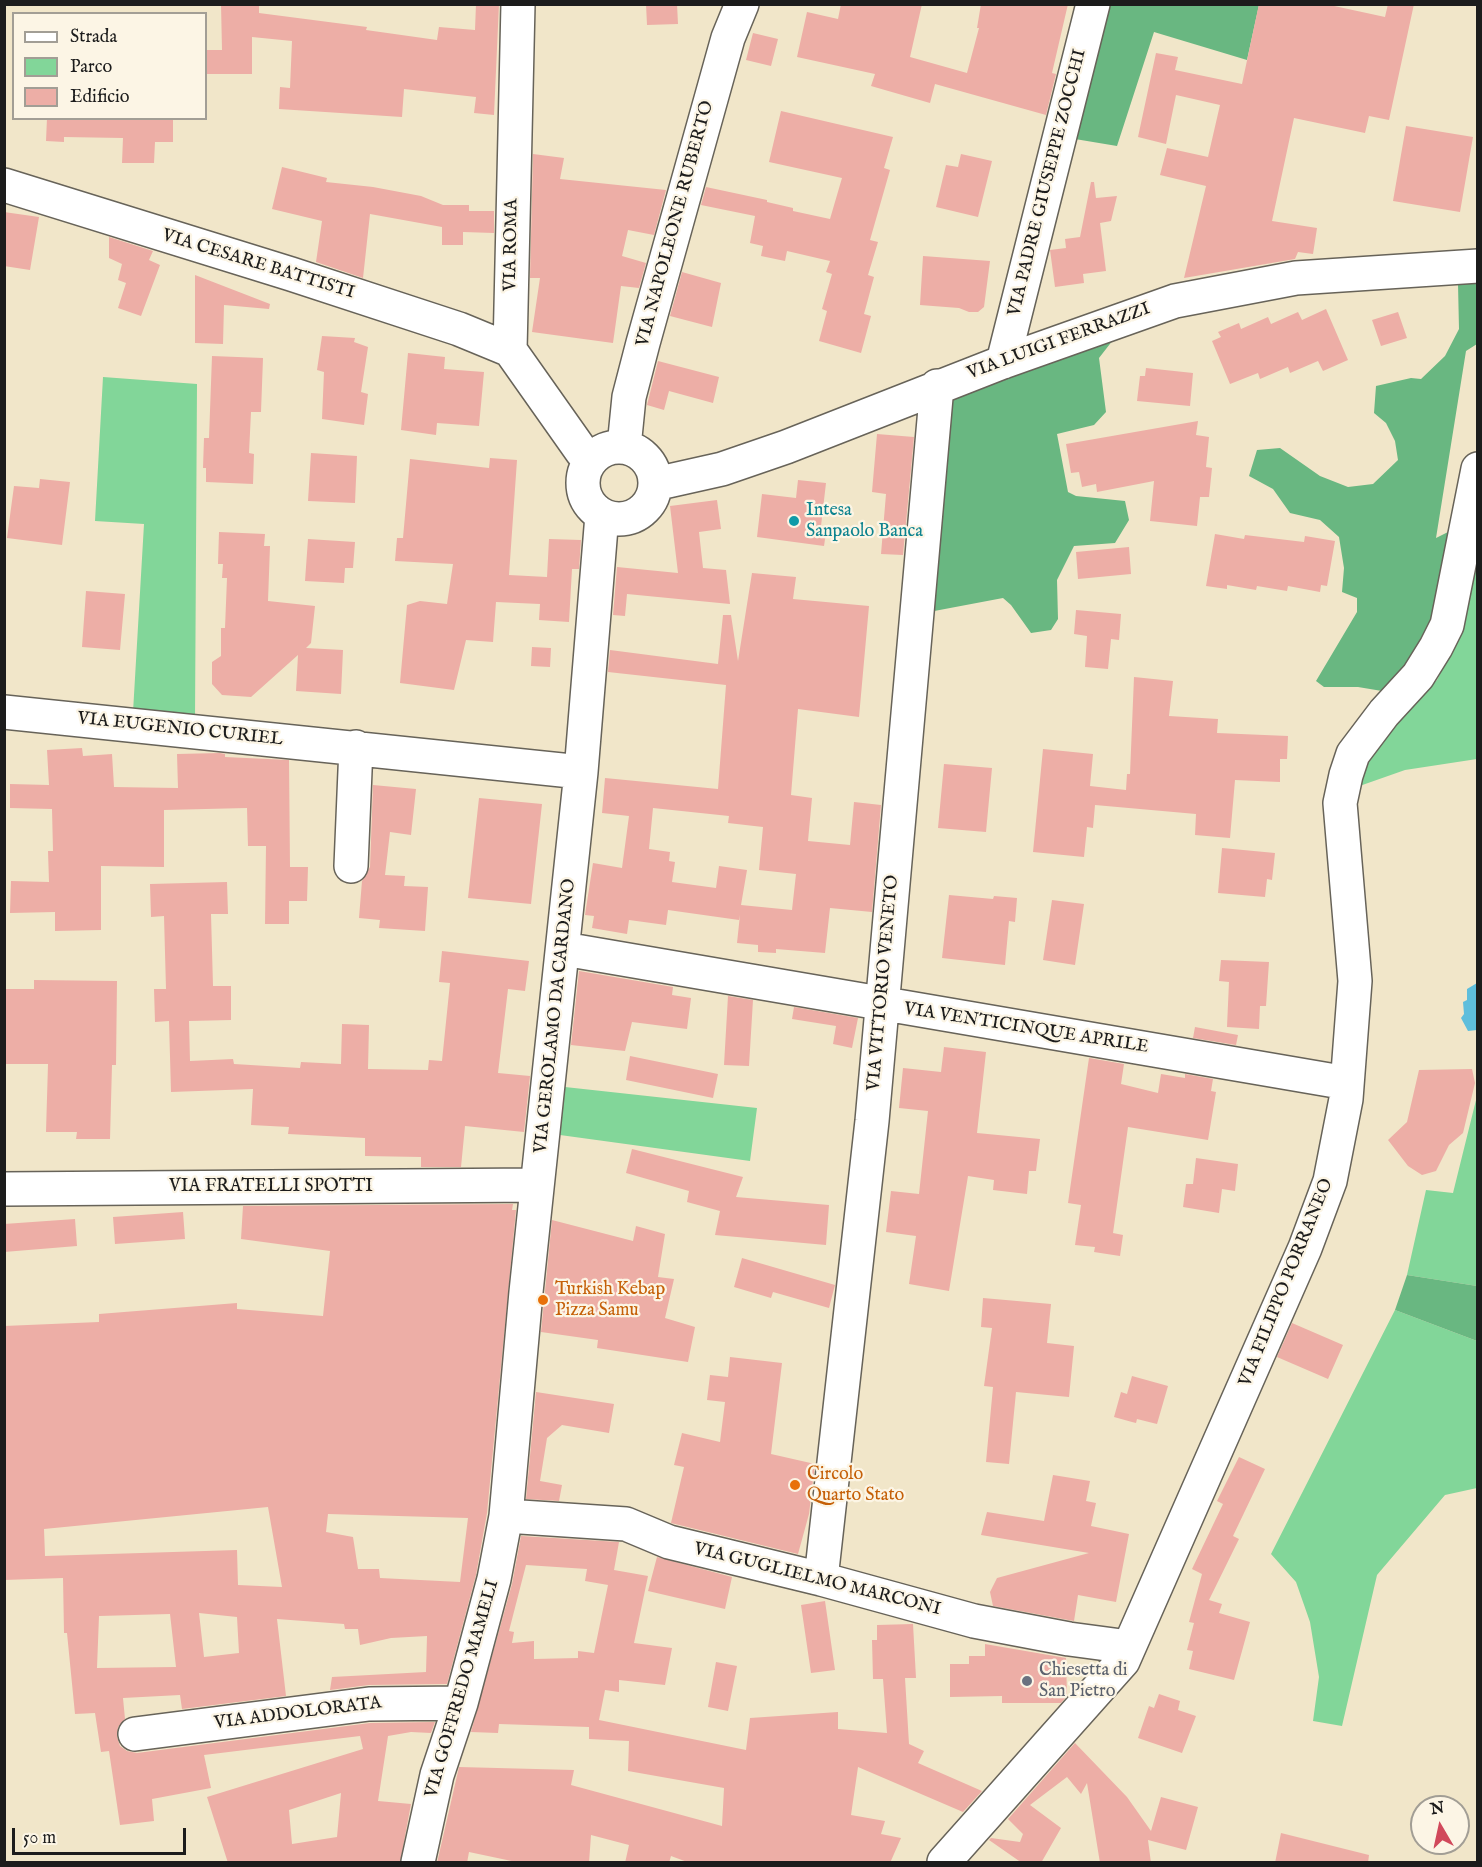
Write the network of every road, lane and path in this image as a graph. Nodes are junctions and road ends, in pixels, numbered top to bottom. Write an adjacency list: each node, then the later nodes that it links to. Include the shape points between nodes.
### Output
1 (518, 4): 6 (street, VIA ROMA)
2 (741, 4): 9 (street, VIA NAPOLEONE RUBERTO, via 728,38 643,343 630,397)
3 (1094, 4): 7 (street, VIA PADRE GIUSEPPE ZOCCHI)
4 (4, 185): 6 (street, VIA CESARE BATTISTI, via 347,292)
5 (1478, 266): 7 (street, VIA LUIGI FERRAZZI, via 1296,278 1224,290 1165,304)
6 (510, 350): 10 (street)
7 (1003, 362): 8 (street, VIA LUIGI FERRAZZI)
8 (937, 386): 12 (street, VIA LUIGI FERRAZZI, via 786,447 722,469); 19 (street, VIA VITTORIO VENETO)
9 (624, 447): 10 (street, via 612,447); 12 (street, via 643,455 654,473)
10 (590, 460): 13 (street, via 583,490)
11 (1478, 469): 20 (street, VIA FILIPPO PORRANEO, via 1447,625 1418,676 1353,754 1340,803 1355,981)
12 (655, 484): 13 (street, via 646,506 637,514 626,518)
13 (602, 515): 16 (street, VIA GEROLAMO DA CARDANO)
14 (4, 712): 15 (street, VIA EUGENIO CURIEL)
15 (356, 747): 16 (street, VIA EUGENIO CURIEL); 17 (street)
16 (581, 772): 18 (street, VIA GEROLAMO DA CARDANO)
17 (351, 866)
18 (564, 949): 19 (street, VIA VENTICINQUE APRILE); 21 (street, VIA GEROLAMO DA CARDANO)
19 (882, 1005): 20 (street, VIA VENTICINQUE APRILE); 24 (street, VIA VITTORIO VENETO)
20 (1347, 1083): 25 (street, VIA FILIPPO PORRANEO, via 1330,1181 1308,1239)
21 (537, 1185): 22 (street, VIA FRATELLI SPOTTI); 23 (street, VIA GEROLAMO DA CARDANO)
22 (4, 1189)
23 (506, 1516): 24 (street, VIA GUGLIELMO MARCONI, via 626,1524 669,1542); 26 (street, VIA GOFFREDO MAMELI, via 494,1579)
24 (821, 1579): 25 (street, VIA GUGLIELMO MARCONI, via 974,1621)
25 (1129, 1647): 29 (street, VIA FILIPPO PORRANEO, via 1123,1661)
26 (461, 1703): 27 (street, VIA ADDOLORATA, via 369,1704); 28 (street, VIA GOFFREDO MAMELI, via 437,1775)
27 (135, 1734)
28 (418, 1863)
29 (944, 1863)

